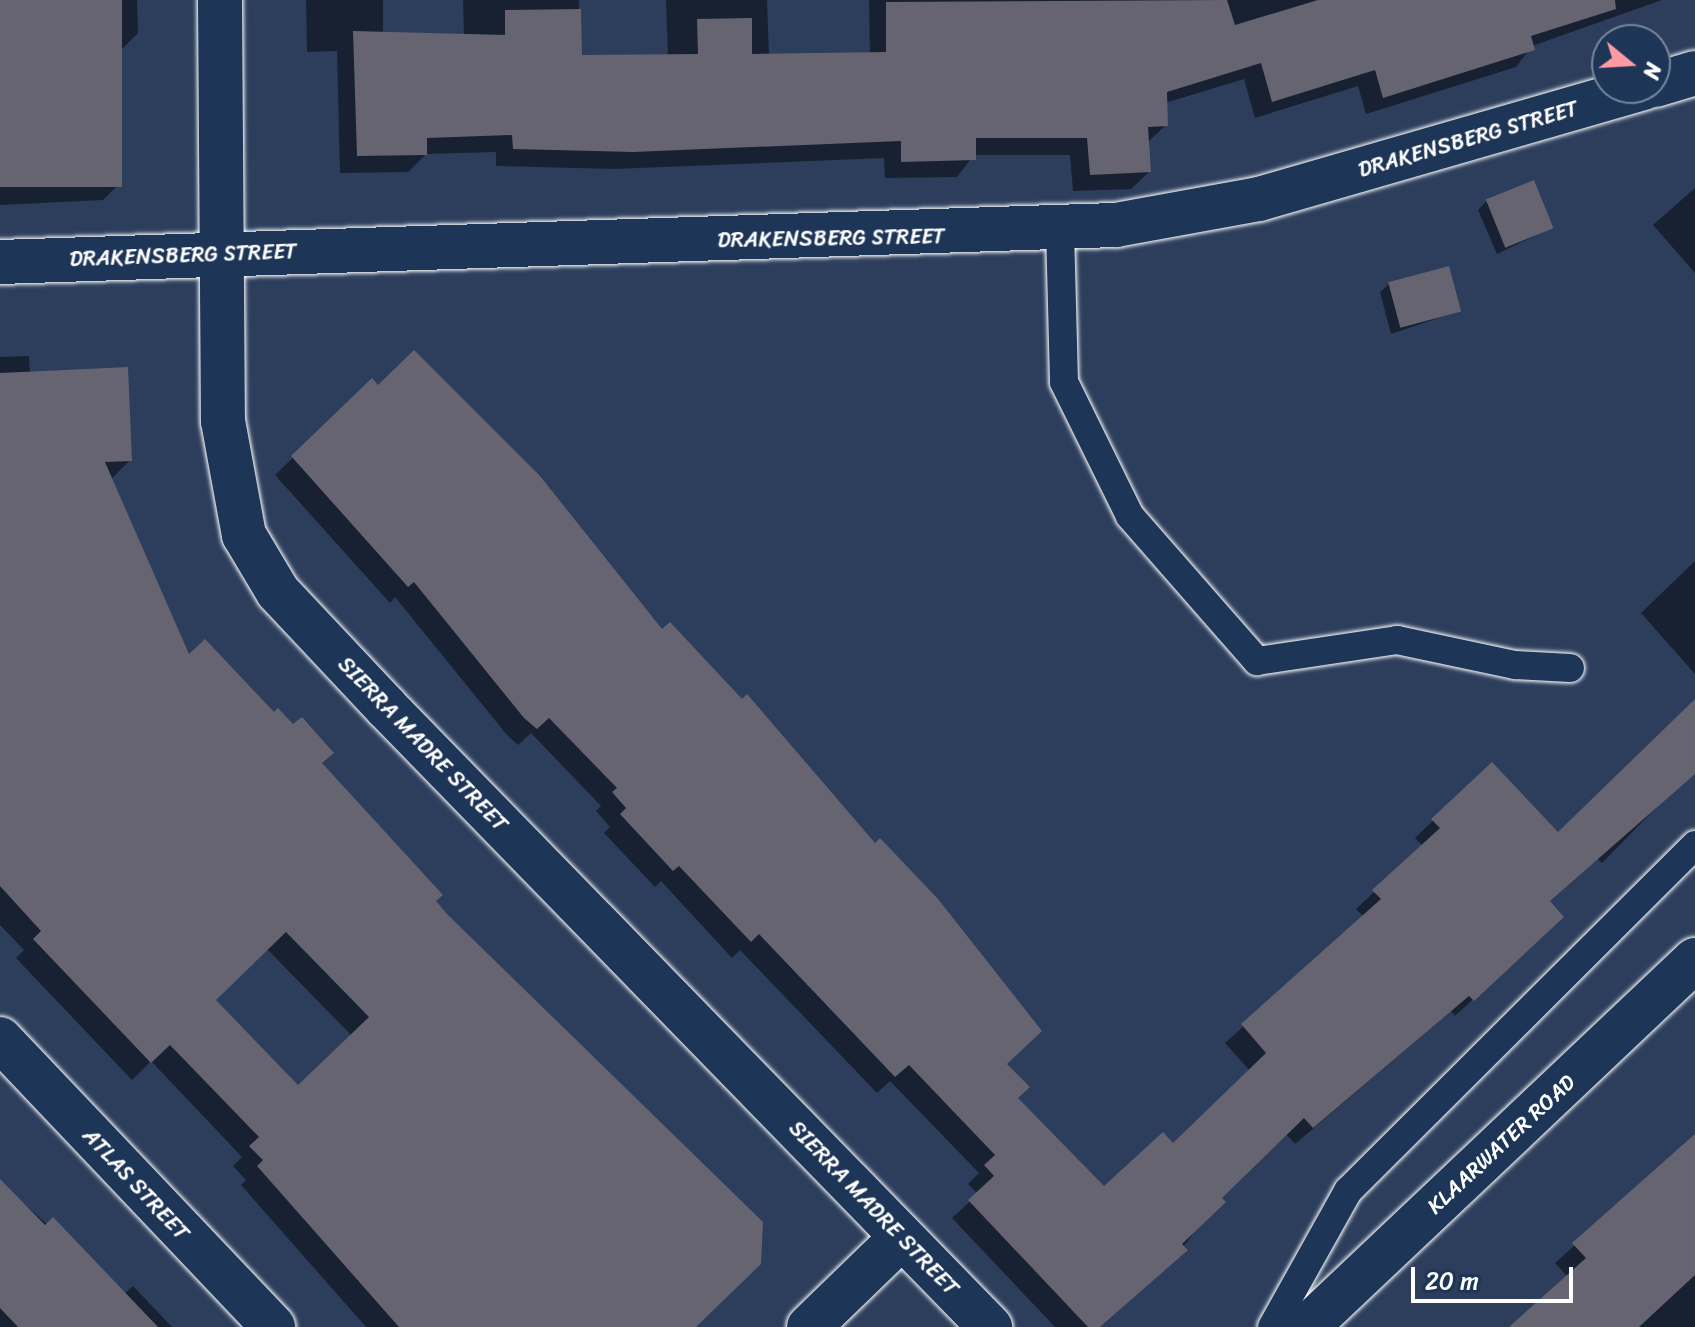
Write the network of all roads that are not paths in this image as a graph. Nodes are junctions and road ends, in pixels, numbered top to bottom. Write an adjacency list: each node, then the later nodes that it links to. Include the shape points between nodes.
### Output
1 (220, 0): 6 (street, SIERRA MADRE STREET)
2 (1695, 73): 3 (street)
3 (1671, 80)
4 (1591, 103): 5 (street, DRAKENSBERG STREET, via 1259,199)
5 (1060, 229): 6 (street, DRAKENSBERG STREET); 8 (lane, via 1064,382 1130,516 1257,661 1397,640 1515,665)
6 (223, 253): 7 (street, DRAKENSBERG STREET); 12 (street, SIERRA MADRE STREET, via 230,481 244,535 278,592)
7 (0, 262)
8 (1570, 668)
9 (1695, 845): 16 (lane, via 1348,1191)
10 (1695, 960): 17 (street, KLAARWATER ROAD)
11 (0, 1039): 13 (street, ATLAS STREET)
12 (902, 1237): 14 (street); 15 (street, SIERRA MADRE STREET)
13 (273, 1327)
14 (809, 1327)
15 (990, 1327)
16 (1272, 1327)
17 (1307, 1327)

